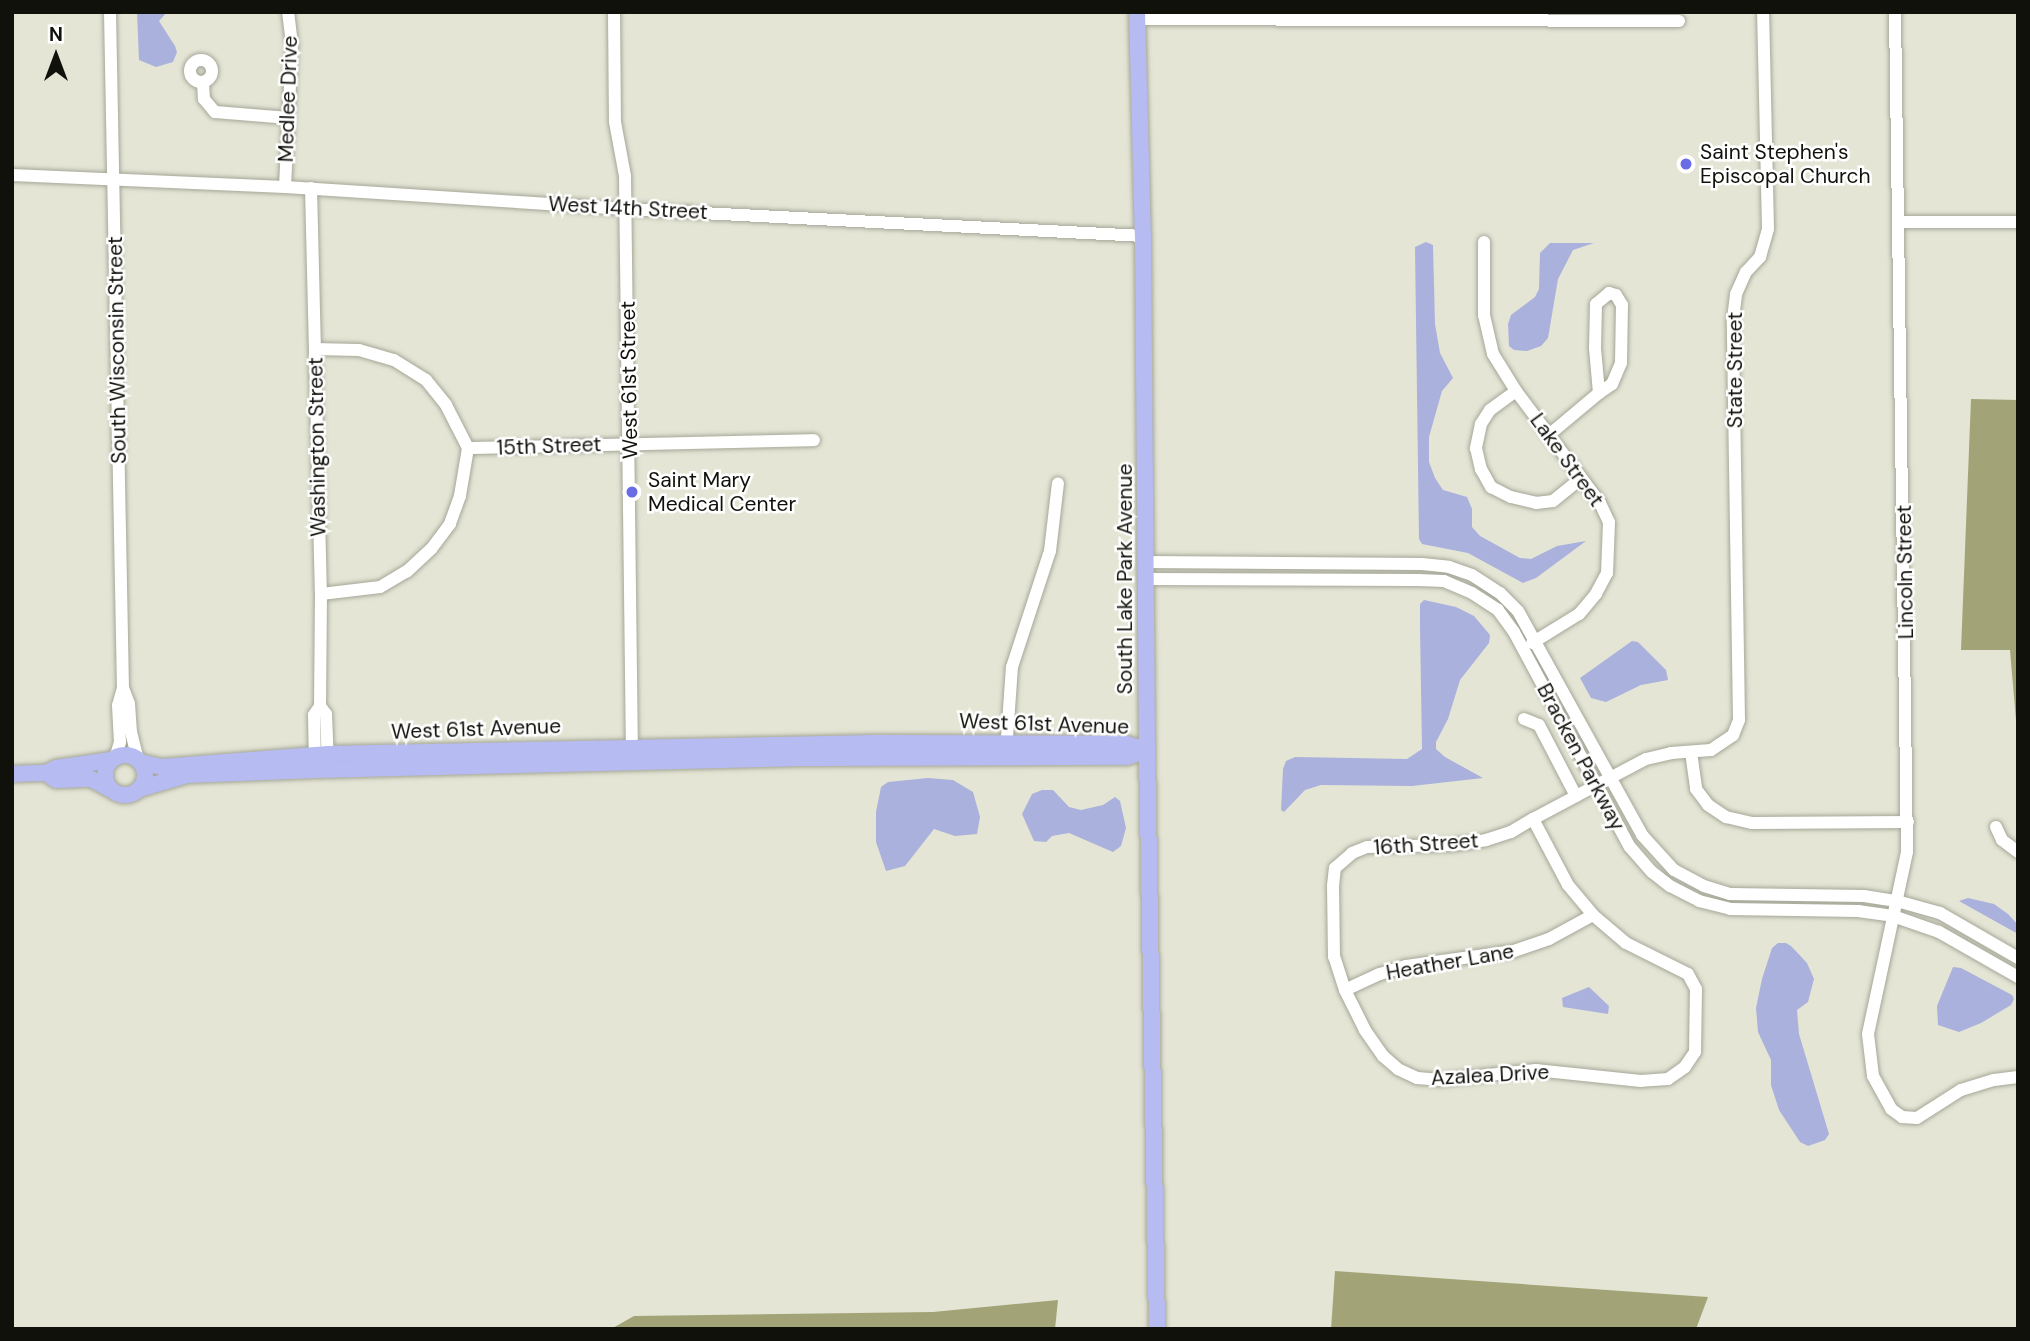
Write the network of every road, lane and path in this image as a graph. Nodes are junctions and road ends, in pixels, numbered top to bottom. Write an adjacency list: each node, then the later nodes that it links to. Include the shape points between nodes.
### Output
1 (110, 12): 12 (street, South Wisconsin Street)
2 (288, 12): 10 (street, Medlee Drive, via 292,44)
3 (614, 12): 15 (street, West 61st Street, via 615,122 625,176)
4 (1763, 12): 37 (street, State Street, via 1768,229 1760,257 1746,272 1736,294 1732,319 1739,720)
5 (1895, 12): 16 (street, Lincoln Street)
6 (1137, 16): 7 (street); 18 (main road, South Lake Park Avenue)
7 (1413, 17): 8 (street)
8 (1679, 21)
9 (203, 82): 10 (street, via 204,99 215,112)
10 (289, 118): 13 (street, Medlee Drive)
11 (12, 174): 12 (street, West 14th Street)
12 (114, 180): 13 (street, West 14th Street); 35 (street, South Wisconsin Street)
13 (285, 187): 14 (street, West 14th Street)
14 (311, 188): 15 (street, West 14th Street); 20 (street, Washington Street)
15 (625, 209): 18 (street, West 14th Street); 25 (street, West 61st Street)
16 (1899, 222): 17 (street); 53 (street, Lincoln Street)
17 (2018, 222)
18 (1143, 236): 30 (main road, South Lake Park Avenue)
19 (1484, 242): 21 (street, Lake Street, via 1484,315 1493,354)
20 (315, 349): 26 (street, via 359,349 394,360 426,380 446,405); 32 (street, Washington Street)
21 (1516, 391): 23 (street, Lake Street); 27 (street, via 1490,410 1481,424 1476,448 1491,487 1536,503 1553,501)
22 (1599, 394): 22 (street, via 1596,304 1609,293 1622,305 1621,363 1612,384); 23 (street)
23 (1550, 435): 27 (street, Lake Street)
24 (814, 440): 25 (street, 15th Street)
25 (631, 444): 26 (street, 15th Street); 41 (street, West 61st Street)
26 (468, 448): 32 (street, via 450,524 431,550 407,572 380,587)
27 (1581, 478): 33 (street, Lake Street, via 1609,522 1606,573 1596,594 1578,614)
28 (1058, 483): 38 (street, via 1050,551 1012,667)
29 (1286, 563): 30 (street, Bracken Parkway); 31 (street); 33 (street, Bracken Parkway, via 1422,564 1456,569 1500,593)
30 (1147, 571): 31 (street, Bracken Parkway); 39 (main road, South Lake Park Avenue)
31 (1286, 579): 34 (street, Bracken Parkway, via 1444,582 1498,610)
32 (321, 594): 44 (street, Washington Street, via 320,706 314,715)
33 (1536, 640): 34 (street, Lake Street); 47 (street, Bracken Parkway)
34 (1522, 648): 48 (street, Bracken Parkway)
35 (122, 688): 42 (street, South Wisconsin Street, via 120,742); 43 (street, South Wisconsin Street)
36 (1524, 719): 51 (street, via 1539,725)
37 (1733, 735): 40 (street, 16th Street, via 1711,750)
38 (1006, 750): 39 (main road, West 61st Avenue, via 1126,744); 41 (main road, West 61st Avenue)
39 (1147, 750): 63 (main road, South Lake Park Avenue)
40 (1691, 752): 47 (street, 16th Street, via 1652,757); 53 (street, via 1696,789 1708,805 1726,817 1752,823)
41 (632, 754): 44 (main road, West 61st Avenue)
42 (113, 759): 43 (main road, via 126,755); 45 (main road); 49 (main road, via 105,776)
43 (139, 761): 44 (main road, West 61st Avenue, via 162,767); 50 (main road, via 145,777)
44 (322, 762): 50 (main road, West 61st Avenue, via 187,775)
45 (46, 773): 46 (main road); 49 (main road, via 56,780 92,779)
46 (12, 774)
47 (1611, 778): 48 (street, 16th Street); 56 (street, Bracken Parkway, via 1652,849 1696,883 1738,895 1864,896)
48 (1596, 786): 51 (street, 16th Street); 58 (street, Bracken Parkway, via 1637,856 1661,880 1688,897 1741,911 1858,911)
49 (110, 789): 50 (main road, via 122,795)
50 (139, 789)
51 (1576, 796): 52 (street, 16th Street)
52 (1533, 819): 57 (street, via 1568,885); 61 (street, 16th Street, via 1486,840 1367,847 1346,855 1335,868 1333,886 1334,957)
53 (1908, 822): 56 (street, Lincoln Street, via 1907,852)
54 (1996, 827): 55 (street, via 2003,841)
55 (2018, 852)
56 (1896, 901): 58 (street, Lincoln Street); 59 (street, Bracken Parkway, via 1940,913)
57 (1593, 915): 61 (street, Heather Lane, via 1549,939 1514,951 1406,967); 61 (street, Azalea Drive, via 1626,943 1688,974 1696,989 1695,1052 1685,1068 1668,1079 1641,1081 1536,1070 1417,1079 1382,1056)
58 (1893, 916): 60 (street, Bracken Parkway, via 1939,932); 62 (street, Lincoln Street, via 1868,1034 1873,1076 1891,1109 1902,1117 1917,1118 1961,1090)
59 (2018, 958)
60 (2018, 977)
61 (1345, 990)
62 (2018, 1077)
63 (1157, 1329)

